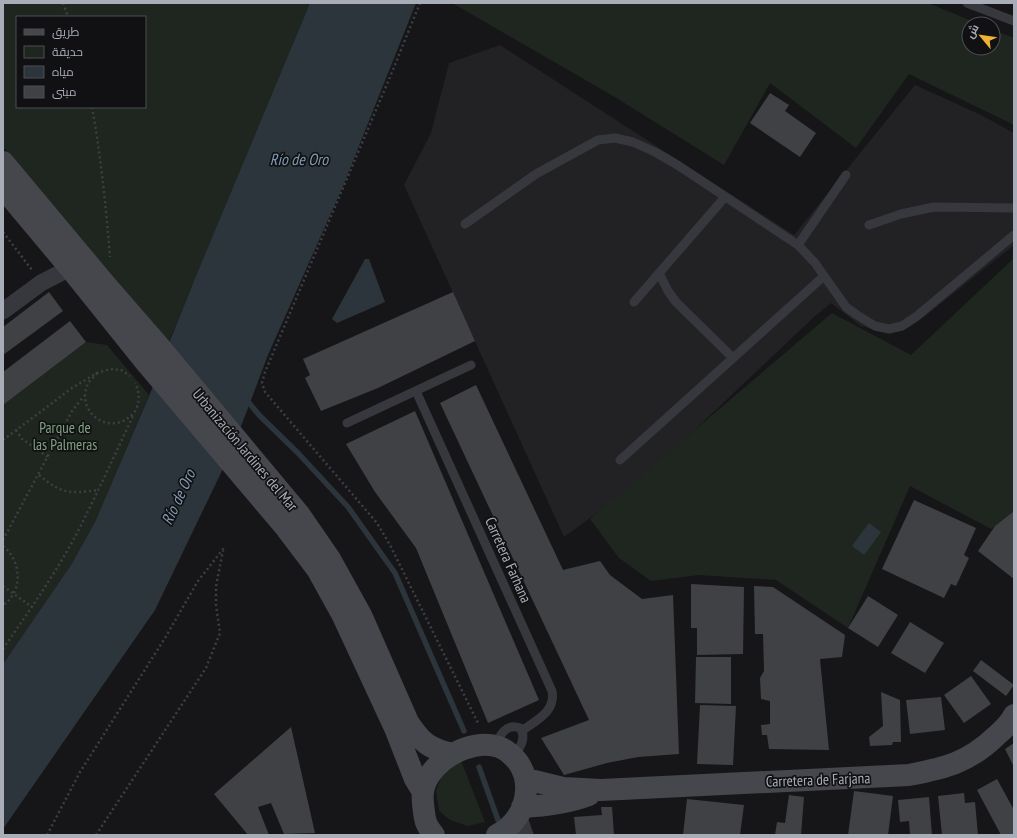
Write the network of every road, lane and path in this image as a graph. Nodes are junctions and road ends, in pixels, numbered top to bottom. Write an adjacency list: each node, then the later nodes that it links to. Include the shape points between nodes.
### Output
1 (63, 3): 4 (path)
2 (420, 3): 46 (path, via 262,383 265,392 377,523 479,726 486,736)
3 (967, 3): 5 (lane)
4 (68, 16)
5 (1014, 21)
6 (92, 108): 21 (path, via 110,260 109,279)
7 (3, 162): 21 (street, Urbanización Jardines del Mar)
8 (846, 175): 16 (lane)
9 (3, 188): 17 (street, Urbanización Jardines del Mar)
10 (725, 197): 12 (lane, via 655,152 633,142 615,138 598,140 536,174); 16 (lane); 18 (lane)
11 (1014, 208): 13 (lane, via 934,207 901,214)
12 (465, 224)
13 (869, 225)
14 (3, 232): 20 (path)
15 (1014, 235): 19 (lane, via 917,316 902,326 889,329 875,326 846,307)
16 (798, 245): 19 (lane)
17 (70, 268): 20 (street); 50 (street, Urbanización Jardines del Mar, via 318,569 343,616)
18 (659, 274): 22 (lane); 24 (lane, via 676,302)
19 (824, 276): 24 (lane)
20 (41, 283): 23 (street)
21 (105, 284): 47 (street, Urbanización Jardines del Mar, via 299,514 330,559 361,615 408,722 425,744 438,751)
22 (634, 302)
23 (3, 311)
24 (733, 358): 34 (lane)
25 (471, 365): 27 (lane)
26 (97, 373): 28 (path, via 89,382); 29 (path, via 110,369 121,370 131,377 138,388 139,400); 31 (path, via 72,388)
27 (416, 391): 30 (lane); 45 (lane, Carretera Farhana, via 552,691 553,703 547,713)
28 (84, 395): 29 (path, via 86,406 92,416 102,422 119,423); 33 (path, via 72,411)
29 (136, 409): 36 (path)
30 (348, 423)
31 (16, 430): 32 (path); 33 (path, via 22,439)
32 (3, 440)
33 (48, 457): 35 (path)
34 (620, 460)
35 (39, 475): 36 (path, via 64,492); 37 (path)
36 (99, 490): 42 (path, via 70,545)
37 (3, 540)
38 (3, 546): 40 (path, via 12,555 18,570)
39 (3, 586): 40 (path)
40 (13, 593): 41 (path); 42 (path)
41 (3, 605)
42 (32, 607): 43 (path)
43 (3, 649)
44 (1013, 719): 49 (street, Carretera de Farjana, via 966,760 909,775)
45 (522, 730): 46 (lane, via 522,744); 46 (lane, via 511,727 501,734 498,740)
46 (506, 752): 47 (street, via 484,745); 48 (street, via 521,767)
47 (452, 754): 50 (street, via 440,762 429,775)
48 (526, 779): 49 (street, Carretera de Farjana, via 563,788); 51 (street)
49 (601, 790): 51 (street, Carretera de Farjana, via 582,798 543,806)
50 (422, 792): 52 (street)
51 (522, 819): 55 (street)
52 (424, 831)
53 (47, 835): 54 (path, via 80,772 198,581 224,548 216,586 220,633 206,668)
54 (96, 835)
55 (497, 835)

